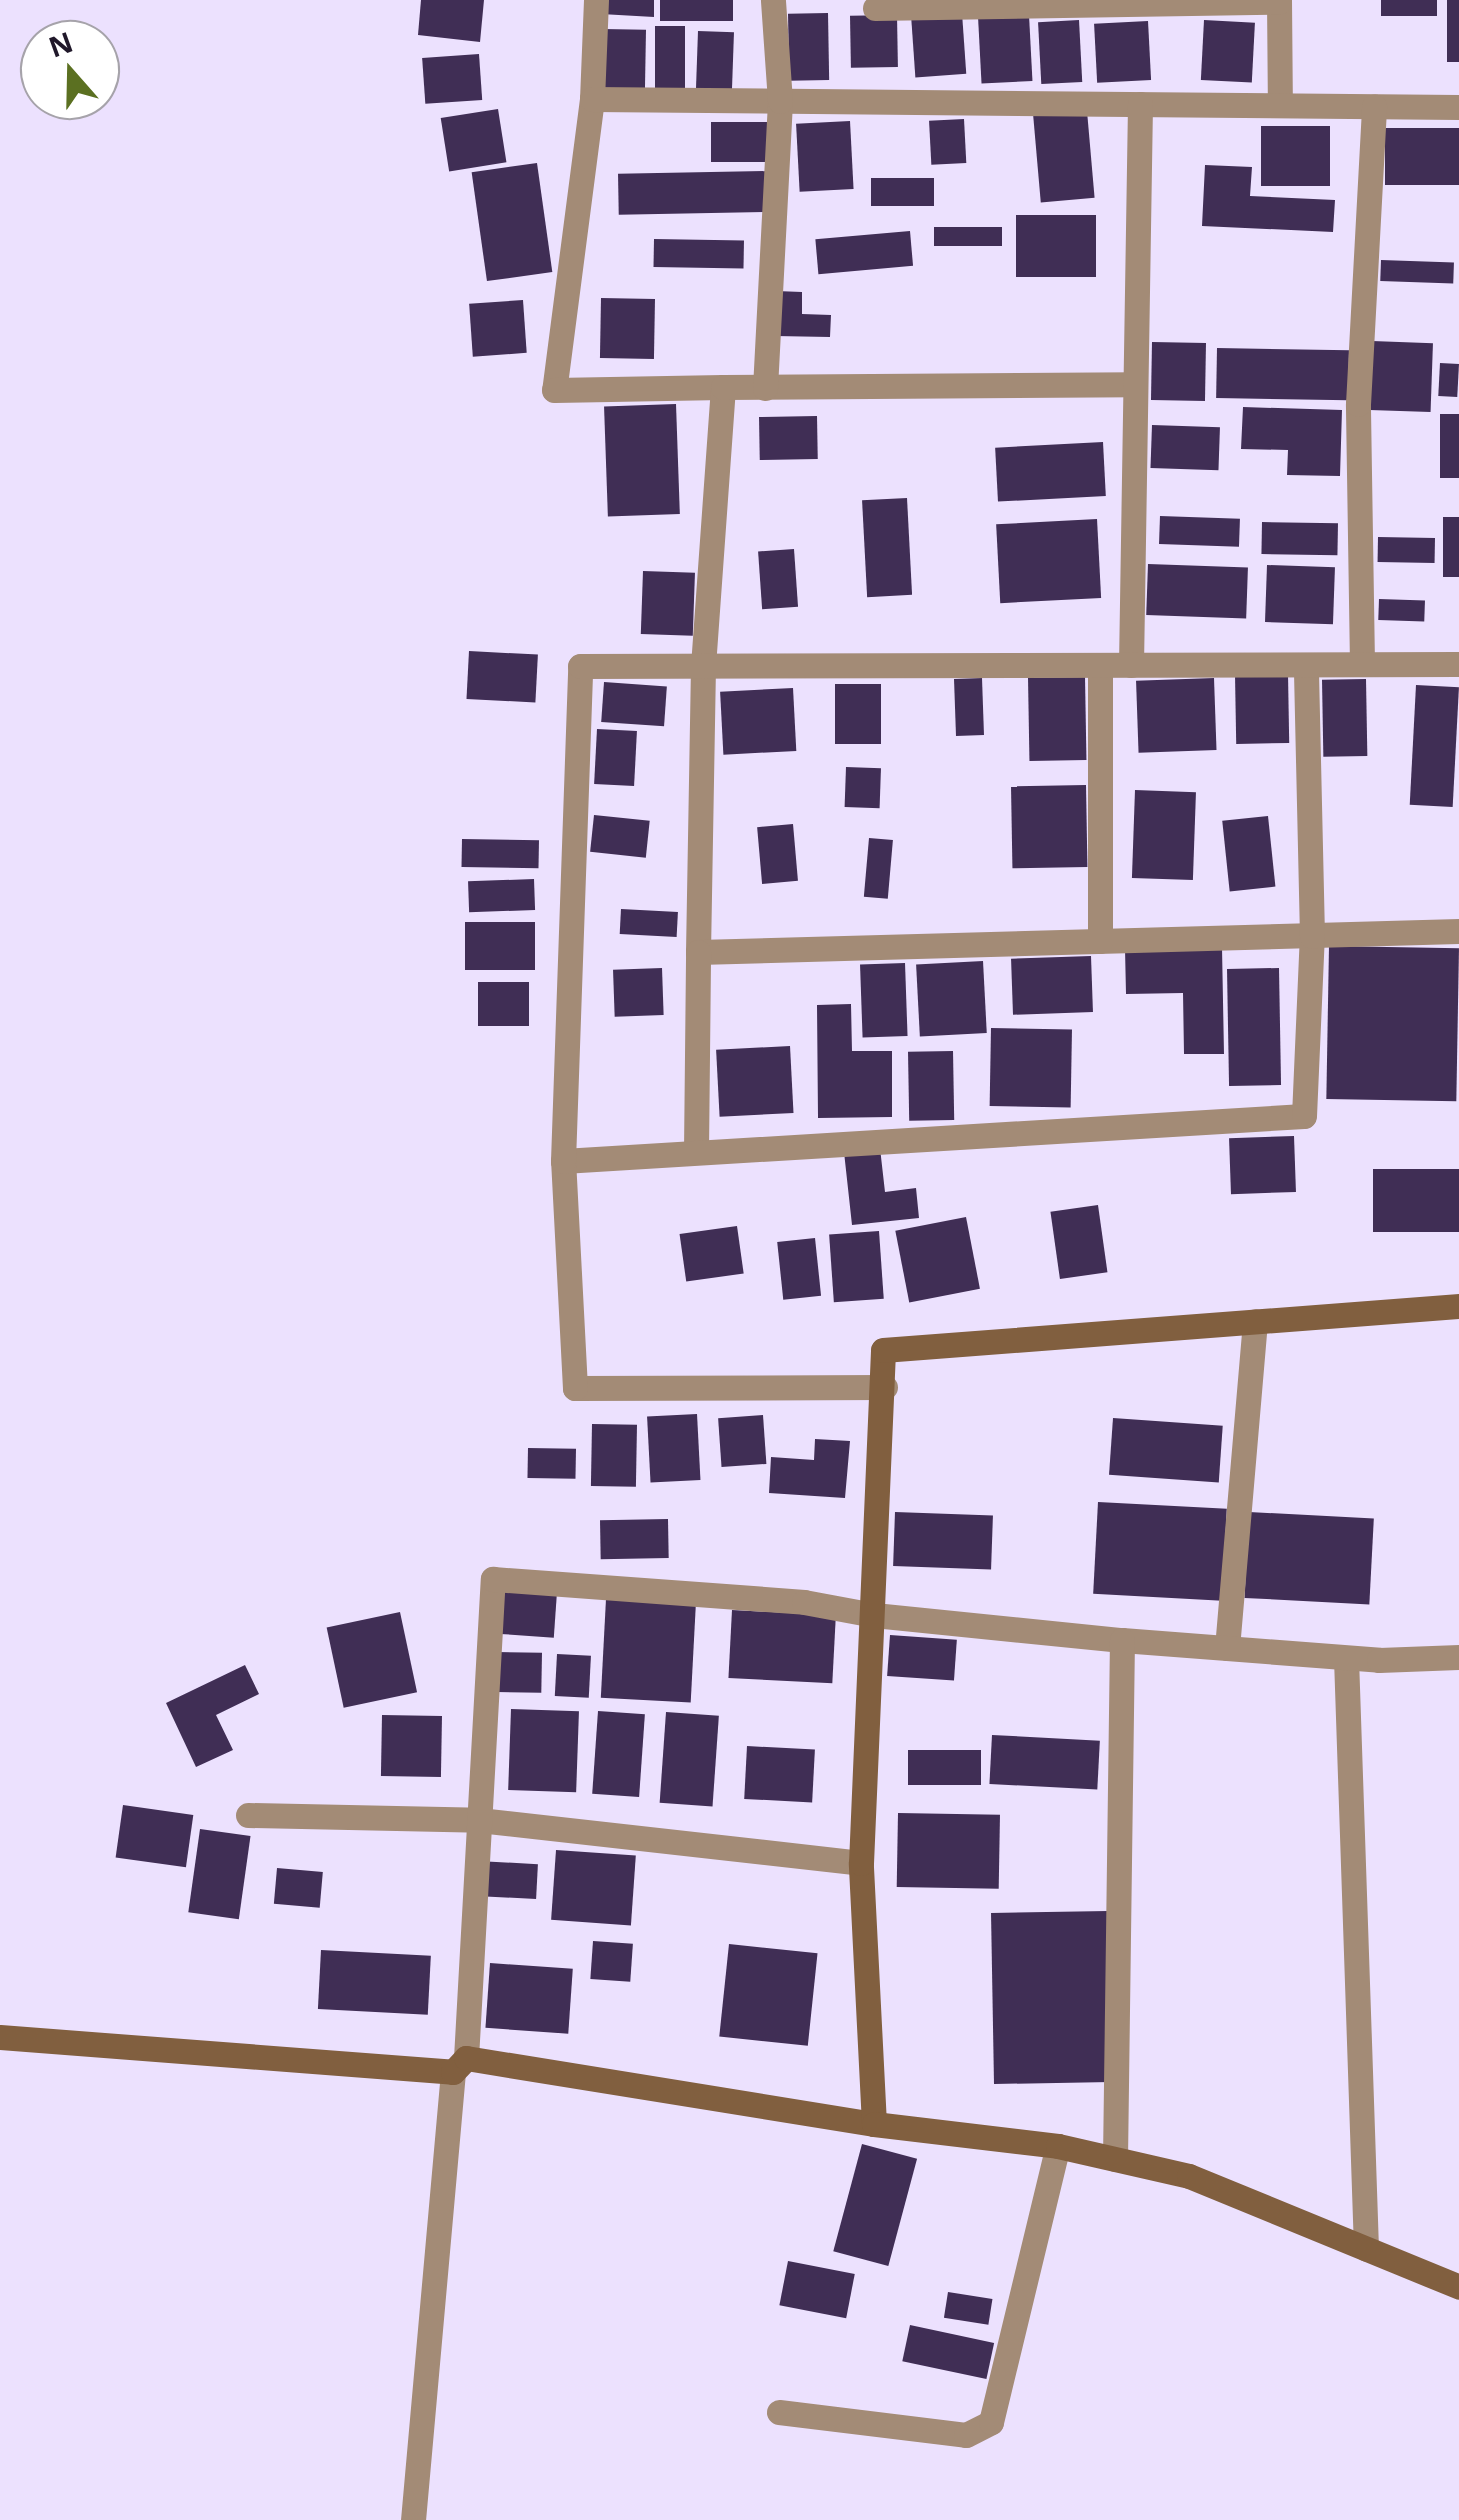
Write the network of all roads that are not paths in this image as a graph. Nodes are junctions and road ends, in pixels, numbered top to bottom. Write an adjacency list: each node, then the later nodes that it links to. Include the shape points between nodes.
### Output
1 (596, 0): 5 (street)
2 (772, 0): 6 (street)
3 (1279, 1): 4 (street); 8 (street)
4 (876, 8)
5 (592, 100): 6 (street); 12 (street, via 554,390)
6 (780, 101): 7 (street); 13 (street)
7 (1140, 104): 8 (street); 11 (street)
8 (1280, 106): 9 (street)
9 (1374, 106): 10 (street); 14 (street, via 1358,404)
10 (1459, 107)
11 (1134, 384): 13 (street); 19 (street)
12 (723, 387): 13 (street); 18 (street)
13 (765, 388)
14 (1362, 664): 15 (street); 17 (street)
15 (1459, 664)
16 (1100, 665): 18 (street); 19 (street); 22 (street)
17 (1306, 665): 19 (street); 21 (street)
18 (703, 666): 23 (street); 25 (street, via 580,666)
19 (1131, 666)
20 (1459, 931): 21 (street)
21 (1312, 936): 22 (street); 24 (street, via 1304,1116)
22 (1100, 941): 23 (street)
23 (698, 952): 24 (street)
24 (696, 1151): 25 (street)
25 (563, 1161): 28 (street, via 574,1388)
26 (1459, 1306): 27 (street)
27 (1256, 1321): 28 (street, via 883,1350); 31 (street)
28 (884, 1387): 29 (street)
29 (874, 1616): 30 (street); 35 (street, via 804,1602 493,1579); 36 (street)
30 (1122, 1640): 31 (street); 41 (street)
31 (1227, 1648): 33 (street)
32 (1459, 1657): 33 (street)
33 (1346, 1658): 42 (street)
34 (248, 1815): 35 (street)
35 (479, 1820): 36 (street); 38 (street)
36 (860, 1863): 39 (street)
37 (0, 2037): 38 (street)
38 (460, 2065): 39 (street); 45 (street)
39 (874, 2124): 40 (street)
40 (1058, 2146): 41 (street); 44 (street, via 991,2422 966,2435)
41 (1116, 2159): 42 (street, via 1189,2176)
42 (1366, 2248): 43 (street)
43 (1459, 2286)
44 (780, 2412)
45 (413, 2520)

